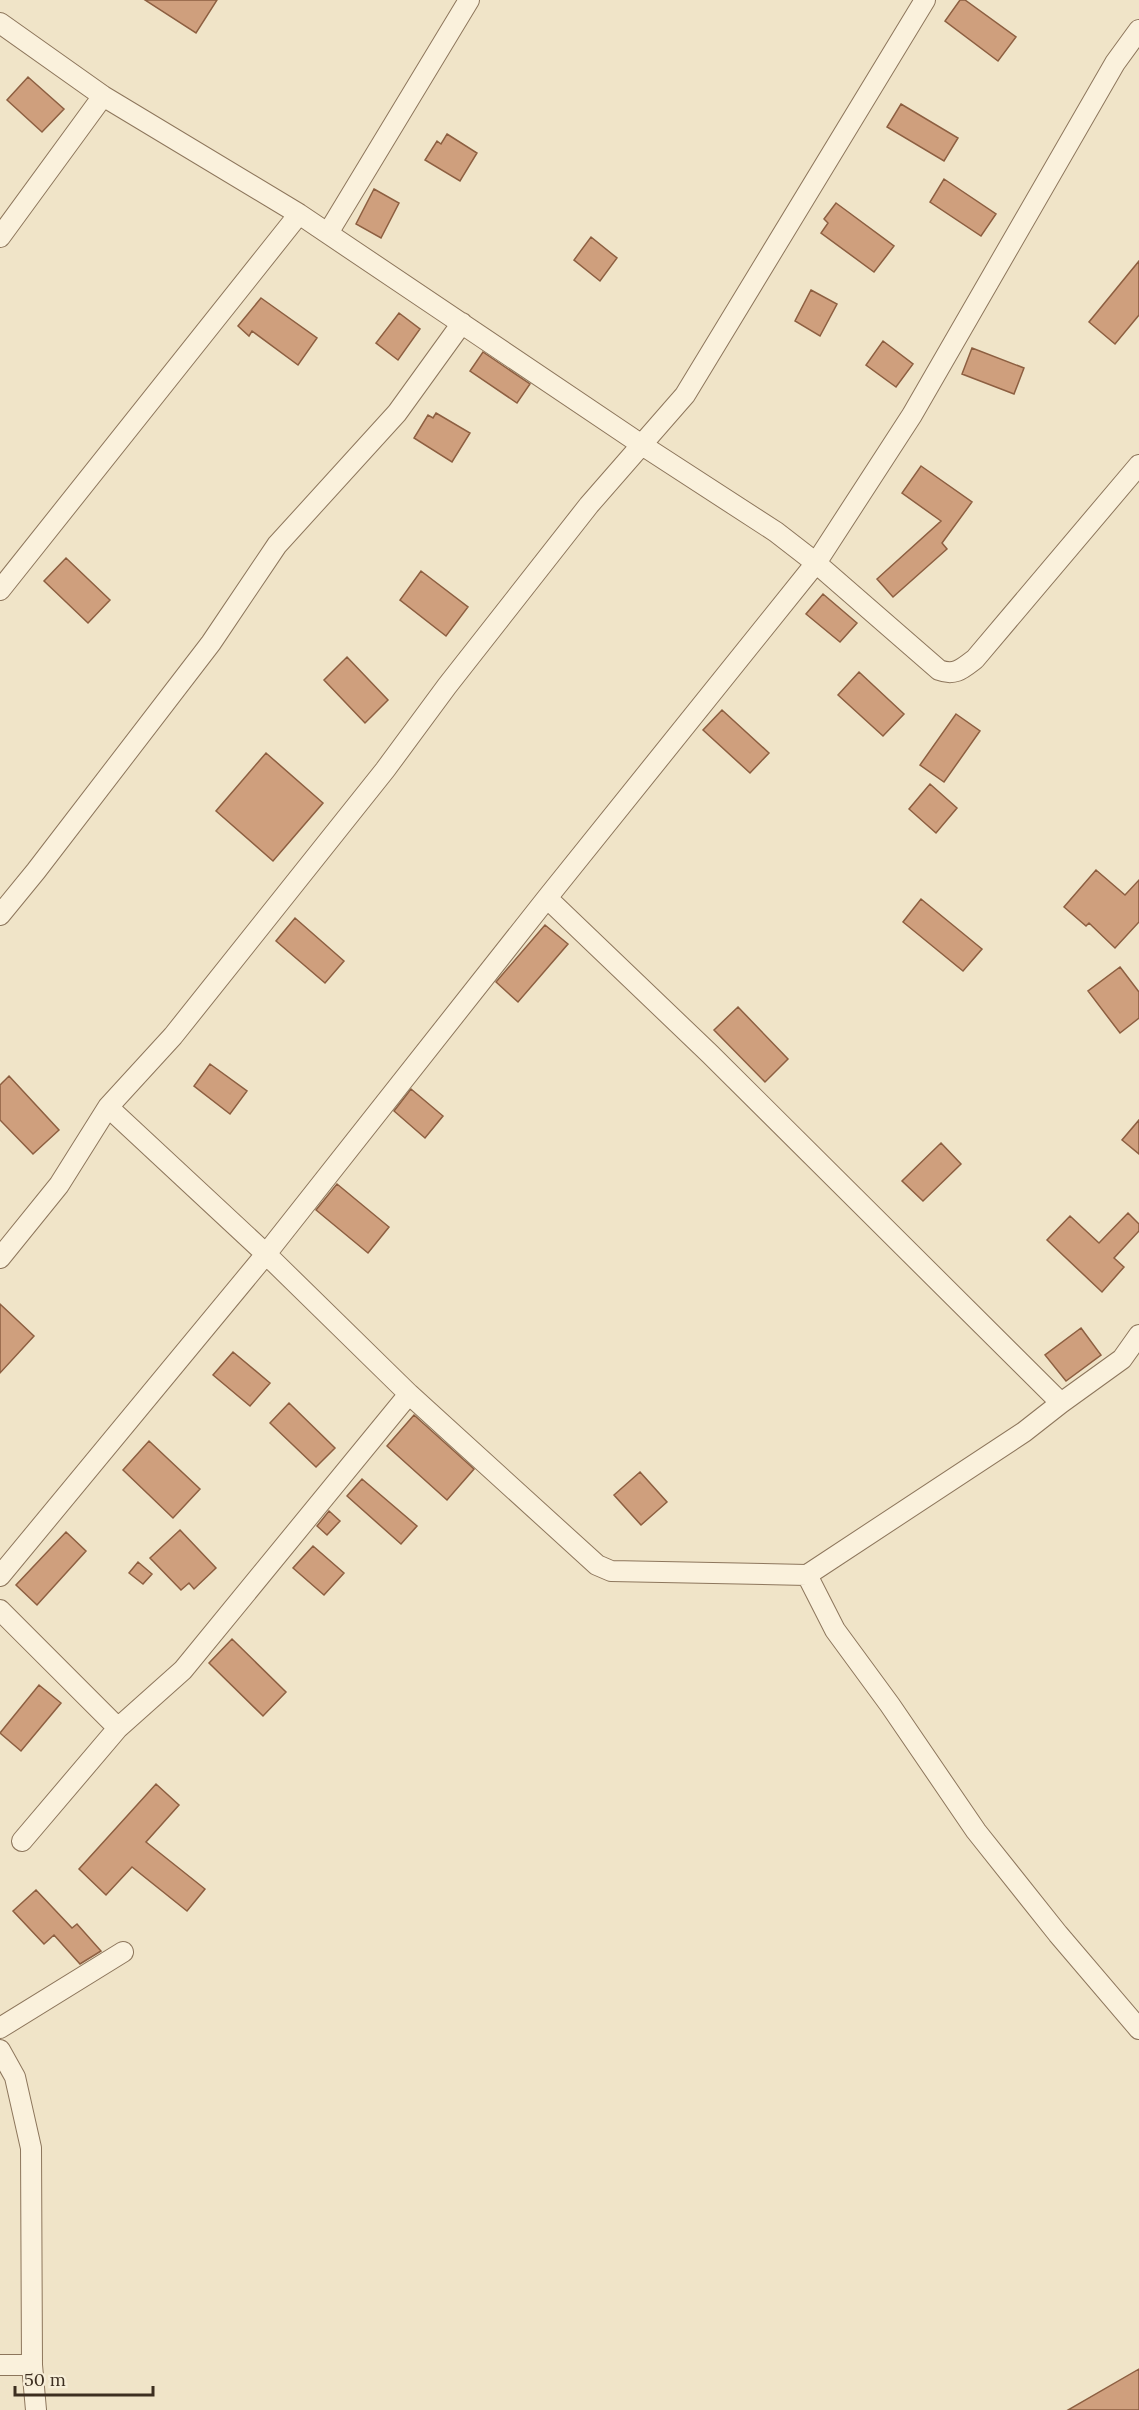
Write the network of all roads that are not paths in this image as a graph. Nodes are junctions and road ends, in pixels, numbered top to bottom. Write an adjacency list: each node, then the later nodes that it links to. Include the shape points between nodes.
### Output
1 (469, 0): 7 (street)
2 (925, 0): 10 (street, via 685,395)
3 (0, 23): 5 (street)
4 (1139, 30): 12 (street, via 1115,63 912,415)
5 (103, 96): 6 (street); 8 (street)
6 (299, 214): 7 (street); 13 (street)
7 (328, 233): 9 (street)
8 (0, 237)
9 (462, 323): 10 (street); 15 (street, via 397,413 277,545 212,643)
10 (642, 445): 12 (street, via 776,532); 16 (street, via 581,514 385,770 173,1036)
11 (1139, 465): 12 (street, via 975,659 959,671 948,674 939,670)
12 (816, 563): 14 (street)
13 (0, 590)
14 (547, 898): 17 (street); 21 (street, via 710,1053)
15 (0, 915)
16 (108, 1107): 17 (street); 18 (street, via 59,1185)
17 (266, 1254): 20 (street); 23 (street)
18 (0, 1258)
19 (1139, 1335): 21 (street, via 1122,1359)
20 (409, 1394): 22 (street, via 597,1565 611,1571); 25 (street, via 183,1670)
21 (1060, 1403): 22 (street, via 1024,1432)
22 (807, 1575): 29 (street, via 835,1630 976,1831)
23 (0, 1576)
24 (0, 1610): 25 (street)
25 (118, 1728): 26 (street)
26 (22, 1841)
27 (123, 1952): 28 (street)
28 (0, 2028)
29 (1139, 2029)
30 (0, 2050): 32 (street, via 15,2078 31,2148)
31 (0, 2365): 32 (street)
32 (32, 2365): 33 (street)
33 (36, 2410)

